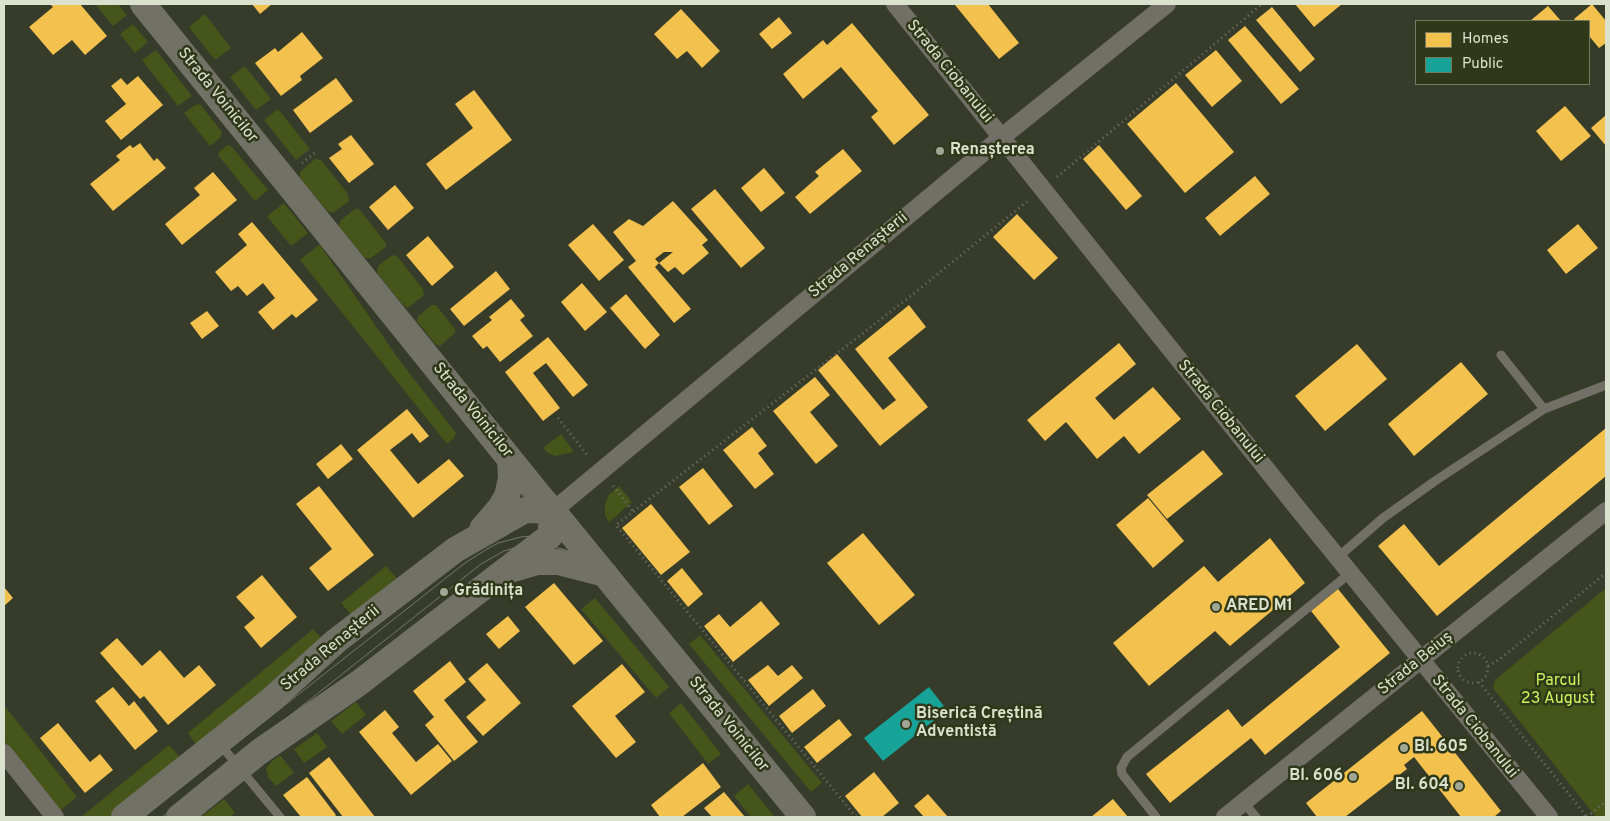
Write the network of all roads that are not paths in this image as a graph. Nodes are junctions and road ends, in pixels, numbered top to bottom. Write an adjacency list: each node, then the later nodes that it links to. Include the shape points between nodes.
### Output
1 (143, 4): 8 (street, Strada Voinicilor)
2 (895, 4): 4 (street, Strada Ciobanului)
3 (1167, 4): 4 (street, Strada Renașterii)
4 (1002, 137): 9 (street, Strada Renașterii); 12 (street, Strada Ciobanului)
5 (1501, 355): 7 (lane)
6 (1606, 385): 7 (lane)
7 (1544, 409): 12 (lane, via 1382,518)
8 (510, 459): 9 (street, Strada Voinicilor); 11 (street, via 508,496)
9 (553, 510): 11 (street, Strada Renașterii, via 525,510); 14 (street, Strada Voinicilor); 15 (street, via 550,536)
10 (1606, 512): 16 (street, Strada Beiuș)
11 (473, 539): 17 (street, Strada Renașterii, via 336,641 270,700)
12 (1337, 558): 13 (street, Strada Ciobanului)
13 (1350, 573): 16 (street, Strada Ciobanului); 26 (lane, via 1123,762 1121,768 1125,780)
14 (605, 574): 15 (street, via 547,561 525,564); 25 (street, Strada Voinicilor)
15 (496, 576): 19 (street, via 359,683)
16 (1420, 661): 20 (street, Strada Beiuș); 29 (street, Strada Ciobanului)
17 (217, 741): 19 (lane); 22 (street, Strada Renașterii)
18 (4, 753): 21 (street)
19 (239, 769): 23 (street); 24 (lane)
20 (1244, 803): 27 (street, Strada Beiuș); 28 (lane)
21 (56, 817)
22 (124, 817)
23 (179, 817)
24 (280, 817)
25 (803, 817)
26 (1156, 817)
27 (1225, 817)
28 (1256, 817)
29 (1549, 817)

